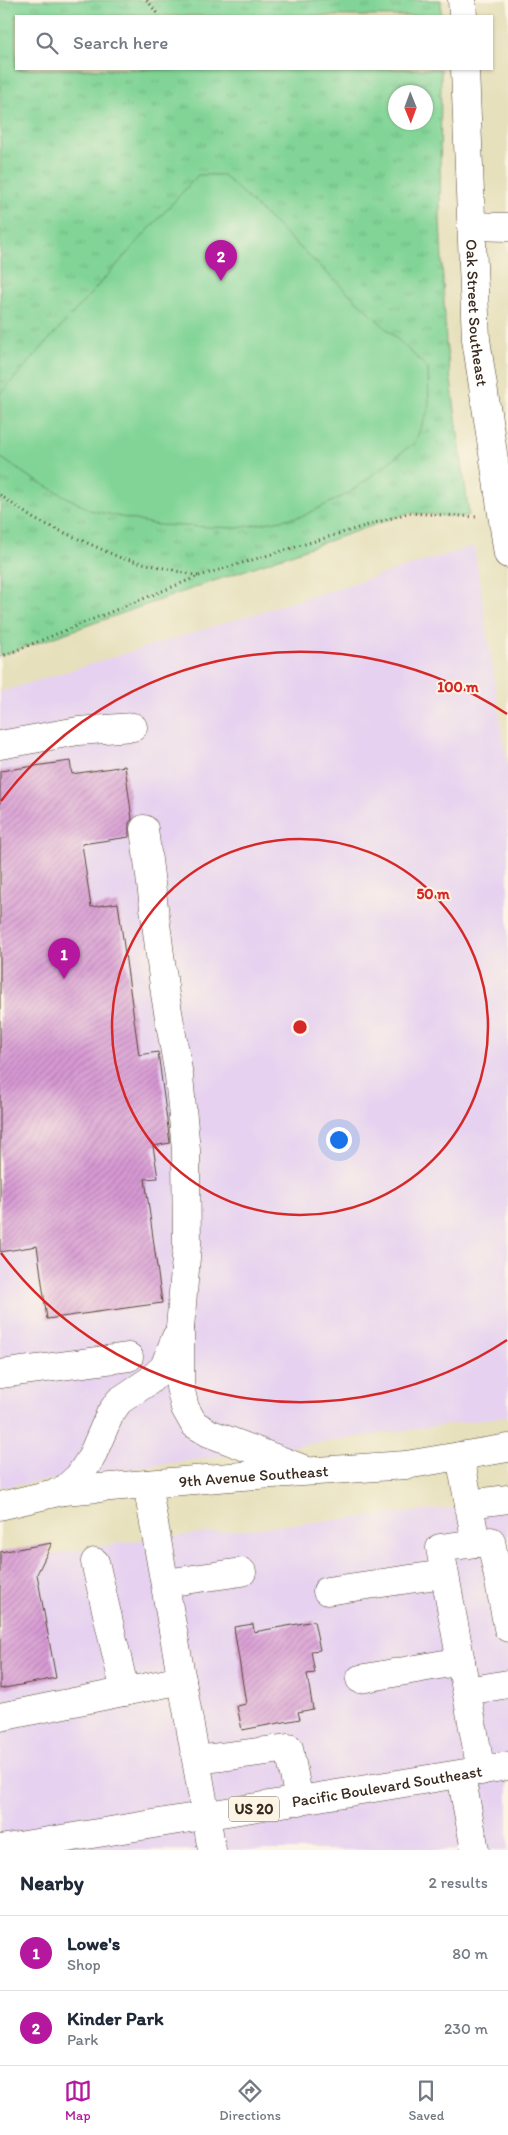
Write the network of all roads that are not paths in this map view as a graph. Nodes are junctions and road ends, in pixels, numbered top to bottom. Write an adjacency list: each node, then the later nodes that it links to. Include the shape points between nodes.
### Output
1 (462, 0): 2 (main road)
2 (463, 15)
3 (465, 70): 4 (main road, Oak Street Southeast)
4 (472, 226): 5 (main road); 6 (main road, Oak Street Southeast, via 476,339)
5 (508, 227)
6 (508, 554)
7 (133, 727): 8 (main road, via 78,731)
8 (0, 745)
9 (144, 829): 10 (main road, via 179,1076 186,1150 187,1246)
10 (180, 1328): 15 (main road, via 180,1387 184,1408 194,1424 209,1433); 17 (main road, via 164,1367 150,1381 119,1401 91,1458)
11 (129, 1357): 12 (main road)
12 (0, 1374)
13 (508, 1448): 14 (main road, 9th Avenue Southeast)
14 (460, 1456): 15 (main road, 9th Avenue Southeast, via 406,1465); 19 (main road)
15 (309, 1472): 16 (main road, 9th Avenue Southeast)
16 (147, 1484): 17 (main road, 9th Avenue Southeast); 25 (main road)
17 (63, 1491): 20 (main road, 9th Avenue Southeast)
18 (508, 1499): 19 (main road)
19 (469, 1504): 21 (main road)
20 (0, 1506)
21 (476, 1543): 24 (main road, via 440,1548); 27 (main road, via 492,1541)
22 (96, 1562): 33 (main road)
23 (242, 1572): 25 (main road)
24 (444, 1574): 26 (main road); 28 (main road)
25 (165, 1583): 30 (main road)
26 (327, 1591)
27 (508, 1628)
28 (461, 1661): 29 (main road); 32 (main road)
29 (360, 1679)
30 (182, 1680): 33 (main road); 35 (main road)
31 (508, 1684): 32 (main road)
32 (467, 1691): 37 (main road)
33 (124, 1692): 34 (main road)
34 (0, 1716)
35 (197, 1760): 38 (main road, via 289,1748); 39 (main road)
36 (508, 1766): 37 (main road, Pacific Boulevard Southeast / US 20)
37 (471, 1773): 38 (main road, Pacific Boulevard Southeast / US 20); 42 (main road)
38 (299, 1801): 39 (main road, Pacific Boulevard Southeast / US 20)
39 (207, 1816): 40 (main road, Pacific Boulevard Southeast / US 20); 41 (main road)
40 (10, 1849)
41 (212, 1850)
42 (475, 1850)

